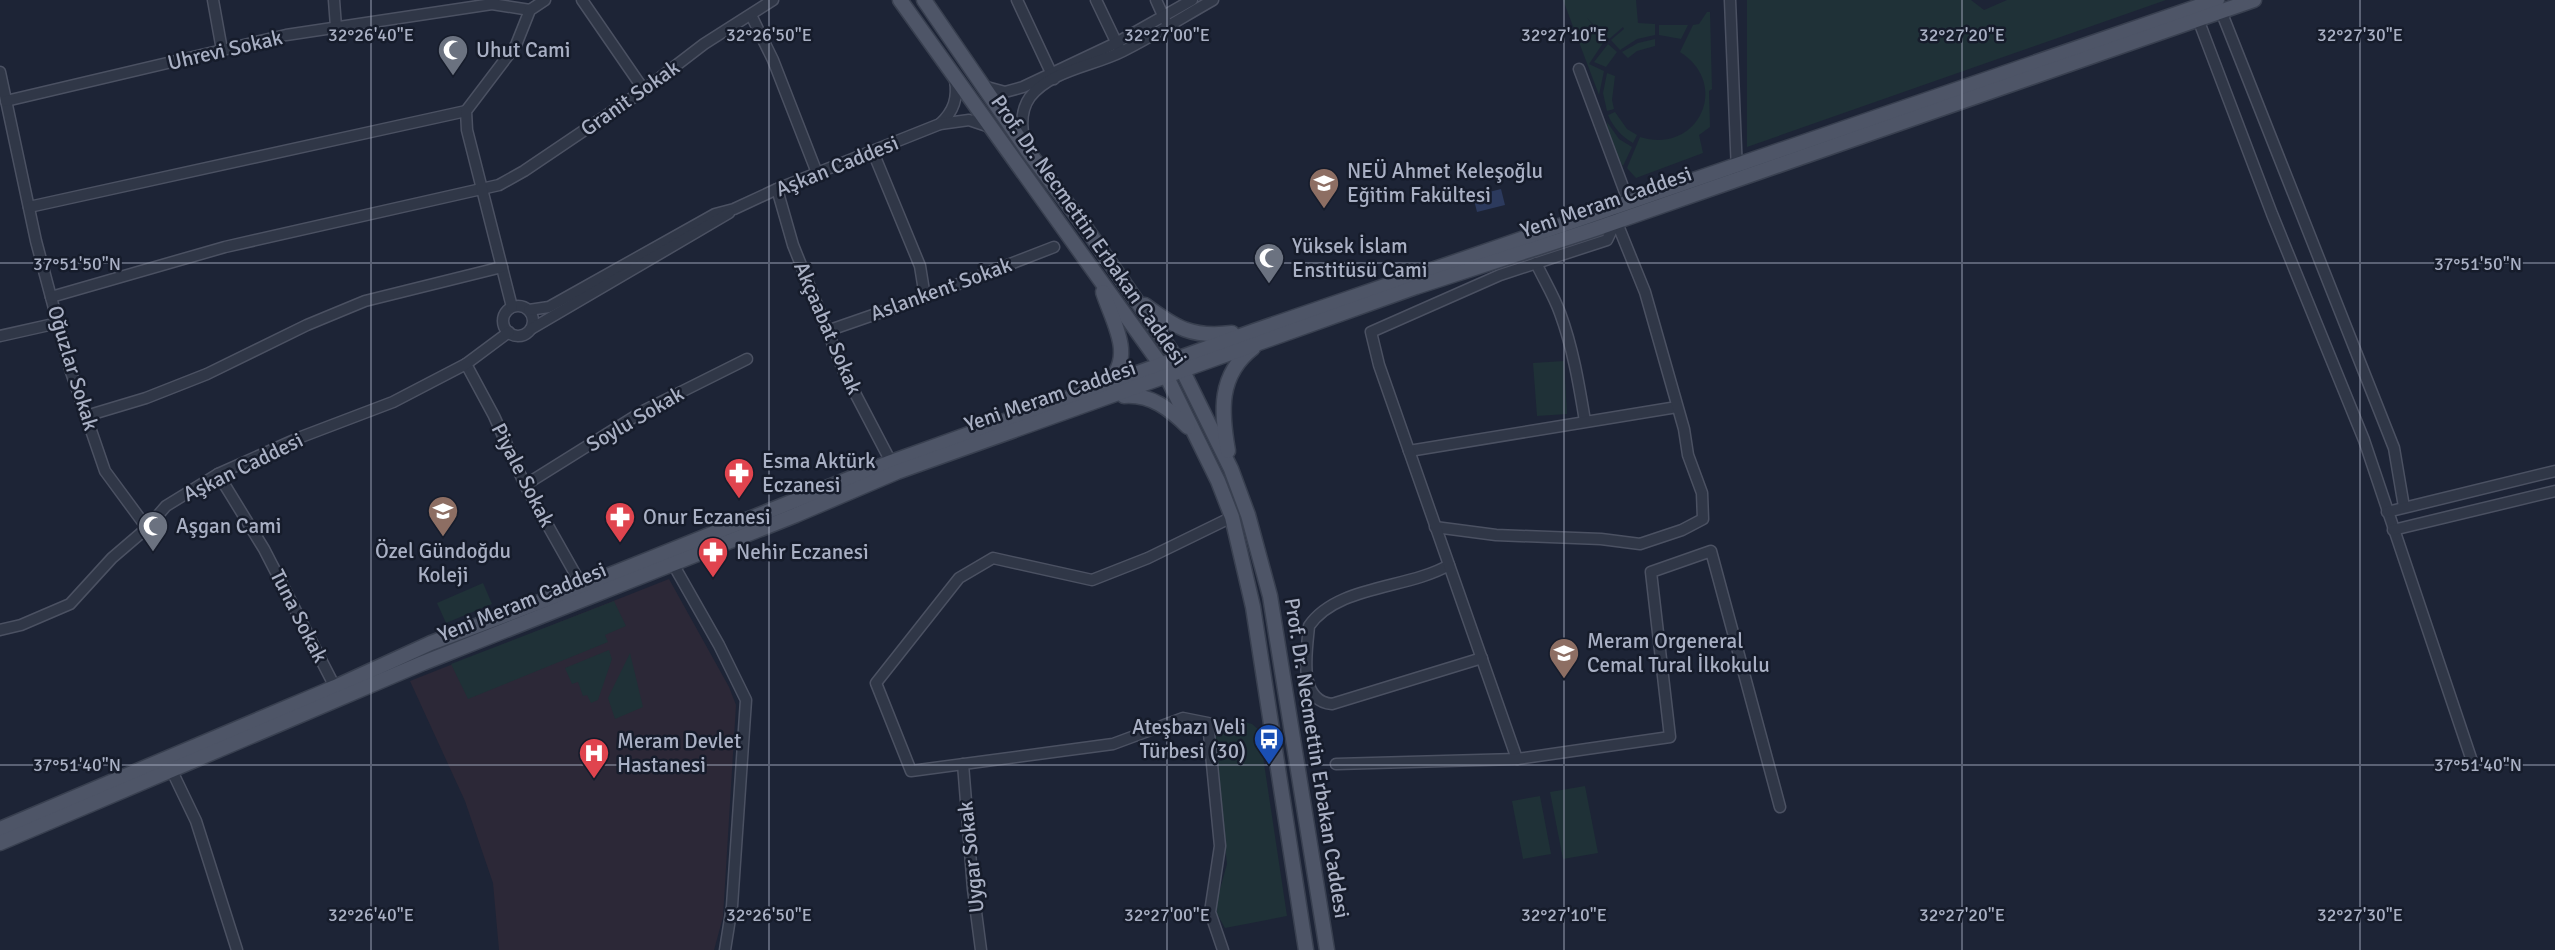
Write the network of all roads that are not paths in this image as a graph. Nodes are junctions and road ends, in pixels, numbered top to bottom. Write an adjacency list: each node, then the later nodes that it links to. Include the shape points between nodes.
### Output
1 (213, 0): 22 (street)
2 (334, 0): 20 (street)
3 (545, 0): 16 (street)
4 (582, 0): 28 (street)
5 (773, 0): 17 (street, Granit Sokak)
6 (900, 0): 26 (main road, Prof. Dr. Necmettin Erbakan Caddesi)
7 (924, 0): 27 (main road, Prof. Dr. Necmettin Erbakan Caddesi)
8 (1017, 0): 25 (street)
9 (1096, 0): 21 (street)
10 (1156, 0): 19 (street)
11 (1192, 0): 19 (street)
12 (1213, 0): 19 (street)
13 (1730, 0): 35 (street)
14 (2254, 0): 15 (main road, Yeni Meram Caddesi)
15 (2219, 5): 18 (main road, Yeni Meram Caddesi); 35 (main road, Yeni Meram Caddesi); 74 (street, via 2394,448)
16 (530, 10): 20 (street, Uhrevi Sokak, via 492,4); 30 (street, via 516,45)
17 (751, 15): 28 (street, Granit Sokak); 36 (street)
18 (2198, 19): 35 (main road, Yeni Meram Caddesi); 75 (street, via 2364,440)
19 (1166, 21): 21 (street)
20 (336, 27): 22 (street, Uhrevi Sokak)
21 (1119, 48): 25 (street)
22 (222, 50): 29 (street, Uhrevi Sokak)
23 (1579, 69): 39 (street)
24 (0, 72): 29 (street, Oğuzlar Sokak)
25 (1053, 76): 27 (street, via 1013,91); 33 (street, via 1025,107 1022,126)
26 (955, 77): 31 (street, via 953,110); 32 (main road, Prof. Dr. Necmettin Erbakan Caddesi)
27 (983, 86): 33 (main road, Prof. Dr. Necmettin Erbakan Caddesi)
28 (643, 90): 37 (street, Granit Sokak, via 524,171)
29 (6, 102): 40 (street, Oğuzlar Sokak)
30 (466, 111): 37 (street); 40 (street)
31 (940, 124): 32 (street, Aşkan Caddesi, via 969,120); 34 (street, Aşkan Caddesi)
32 (990, 127): 46 (main road, Prof. Dr. Necmettin Erbakan Caddesi)
33 (1027, 150): 47 (main road, Prof. Dr. Necmettin Erbakan Caddesi)
34 (873, 152): 36 (street, Aşkan Caddesi); 49 (street, via 920,266)
35 (1737, 172): 39 (main road, Yeni Meram Caddesi); 42 (main road, Yeni Meram Caddesi)
36 (817, 173): 38 (street, Aşkan Caddesi)
37 (483, 189): 45 (street); 48 (street, Granit Sokak, via 225,247)
38 (777, 190): 41 (street, Aşkan Caddesi); 54 (street, Akçaabat Sokak)
39 (1629, 203): 42 (main road, Yeni Meram Caddesi)
40 (29, 207): 48 (street, Oğuzlar Sokak)
41 (734, 209): 51 (street, Aşkan Caddesi, via 715,214 549,307); 53 (street, Aşkan Caddesi)
42 (1614, 216): 44 (street, via 1607,240); 57 (main road, Yeni Meram Caddesi); 63 (street, via 1645,292)
43 (1054, 247): 49 (street, Aslankent Sokak)
44 (1536, 263): 65 (street, via 1567,335); 67 (street, via 1371,332)
45 (502, 267): 50 (street); 64 (street, via 365,301 207,374)
46 (1101, 281): 61 (main road, Prof. Dr. Necmettin Erbakan Caddesi); 62 (main road, via 1122,348 1120,369)
47 (1132, 296): 57 (main road, via 1192,333); 60 (main road, Prof. Dr. Necmettin Erbakan Caddesi)
48 (51, 297): 52 (street, Oğuzlar Sokak)
49 (925, 297): 54 (street, Aslankent Sokak)
50 (512, 307): 51 (street); 55 (street, via 503,320)
51 (529, 310): 53 (street)
52 (58, 323): 56 (street); 64 (street, Oğuzlar Sokak)
53 (531, 329): 55 (street, via 523,335)
54 (827, 331): 68 (street, Akçaabat Sokak)
55 (509, 332): 59 (street, Aşkan Caddesi)
56 (0, 336)
57 (1257, 337): 60 (main road, Yeni Meram Caddesi); 69 (main road, via 1223,397)
58 (747, 359): 72 (street, Soylu Sokak, via 645,410)
59 (466, 364): 71 (street, Aşkan Caddesi, via 393,402); 72 (street, Piyale Sokak)
60 (1180, 365): 61 (main road, Yeni Meram Caddesi); 69 (main road, Prof. Dr. Necmettin Erbakan Caddesi)
61 (1164, 371): 62 (main road, Yeni Meram Caddesi); 66 (main road, Prof. Dr. Necmettin Erbakan Caddesi)
62 (1104, 393): 66 (main road, via 1157,402); 68 (main road, Yeni Meram Caddesi); 80 (main road, Yeni Meram Caddesi)
63 (1677, 407): 65 (street); 77 (street, via 1702,493 1703,519 1682,530 1640,544)
64 (86, 416): 78 (street, Oğuzlar Sokak, via 106,471)
65 (1585, 421): 67 (street)
66 (1197, 436): 76 (main road, Prof. Dr. Necmettin Erbakan Caddesi)
67 (1409, 452): 77 (street)
68 (891, 462): 82 (main road, Yeni Meram Caddesi)
69 (1231, 469): 99 (main road, Prof. Dr. Necmettin Erbakan Caddesi, via 1255,537 1275,620)
70 (2555, 471): 74 (street)
71 (218, 474): 78 (street, Aşkan Caddesi, via 166,506); 85 (street, Tuna Sokak, via 264,549)
72 (526, 485): 82 (street, Piyale Sokak)
73 (2555, 491): 79 (street)
74 (2404, 507): 75 (street)
75 (2387, 512): 79 (street)
76 (1232, 517): 88 (street, via 1092,580 993,558 959,578 876,683 911,771); 98 (main road, Prof. Dr. Necmettin Erbakan Caddesi, via 1253,607)
77 (1436, 527): 81 (street)
78 (147, 528): 83 (street, Aşkan Caddesi, via 70,604)
79 (2393, 530): 87 (street)
80 (673, 564): 90 (main road, Yeni Meram Caddesi); 95 (street, via 746,700)
81 (1449, 565): 84 (street); 84 (street, via 1433,574 1353,596 1328,606 1314,618 1309,626 1309,688 1314,698 1332,704)
82 (582, 586): 85 (main road, Yeni Meram Caddesi, via 431,643)
83 (0, 630)
84 (1482, 658): 86 (street)
85 (335, 687): 92 (main road, Yeni Meram Caddesi)
86 (1517, 759): 89 (street); 91 (street, via 1670,737 1651,572 1711,551)
87 (2472, 761)
88 (963, 764): 96 (street, Uygar Sokak); 97 (street, via 1113,744 1183,718 1208,723 1220,846 1210,912)
89 (1336, 764)
90 (172, 769): 93 (main road, Yeni Meram Caddesi); 94 (street, via 196,821)
91 (1780, 807)
92 (0, 828)
93 (0, 843)
94 (237, 950)
95 (725, 950)
96 (981, 950)
97 (1223, 950)
98 (1306, 950)
99 (1327, 950)

